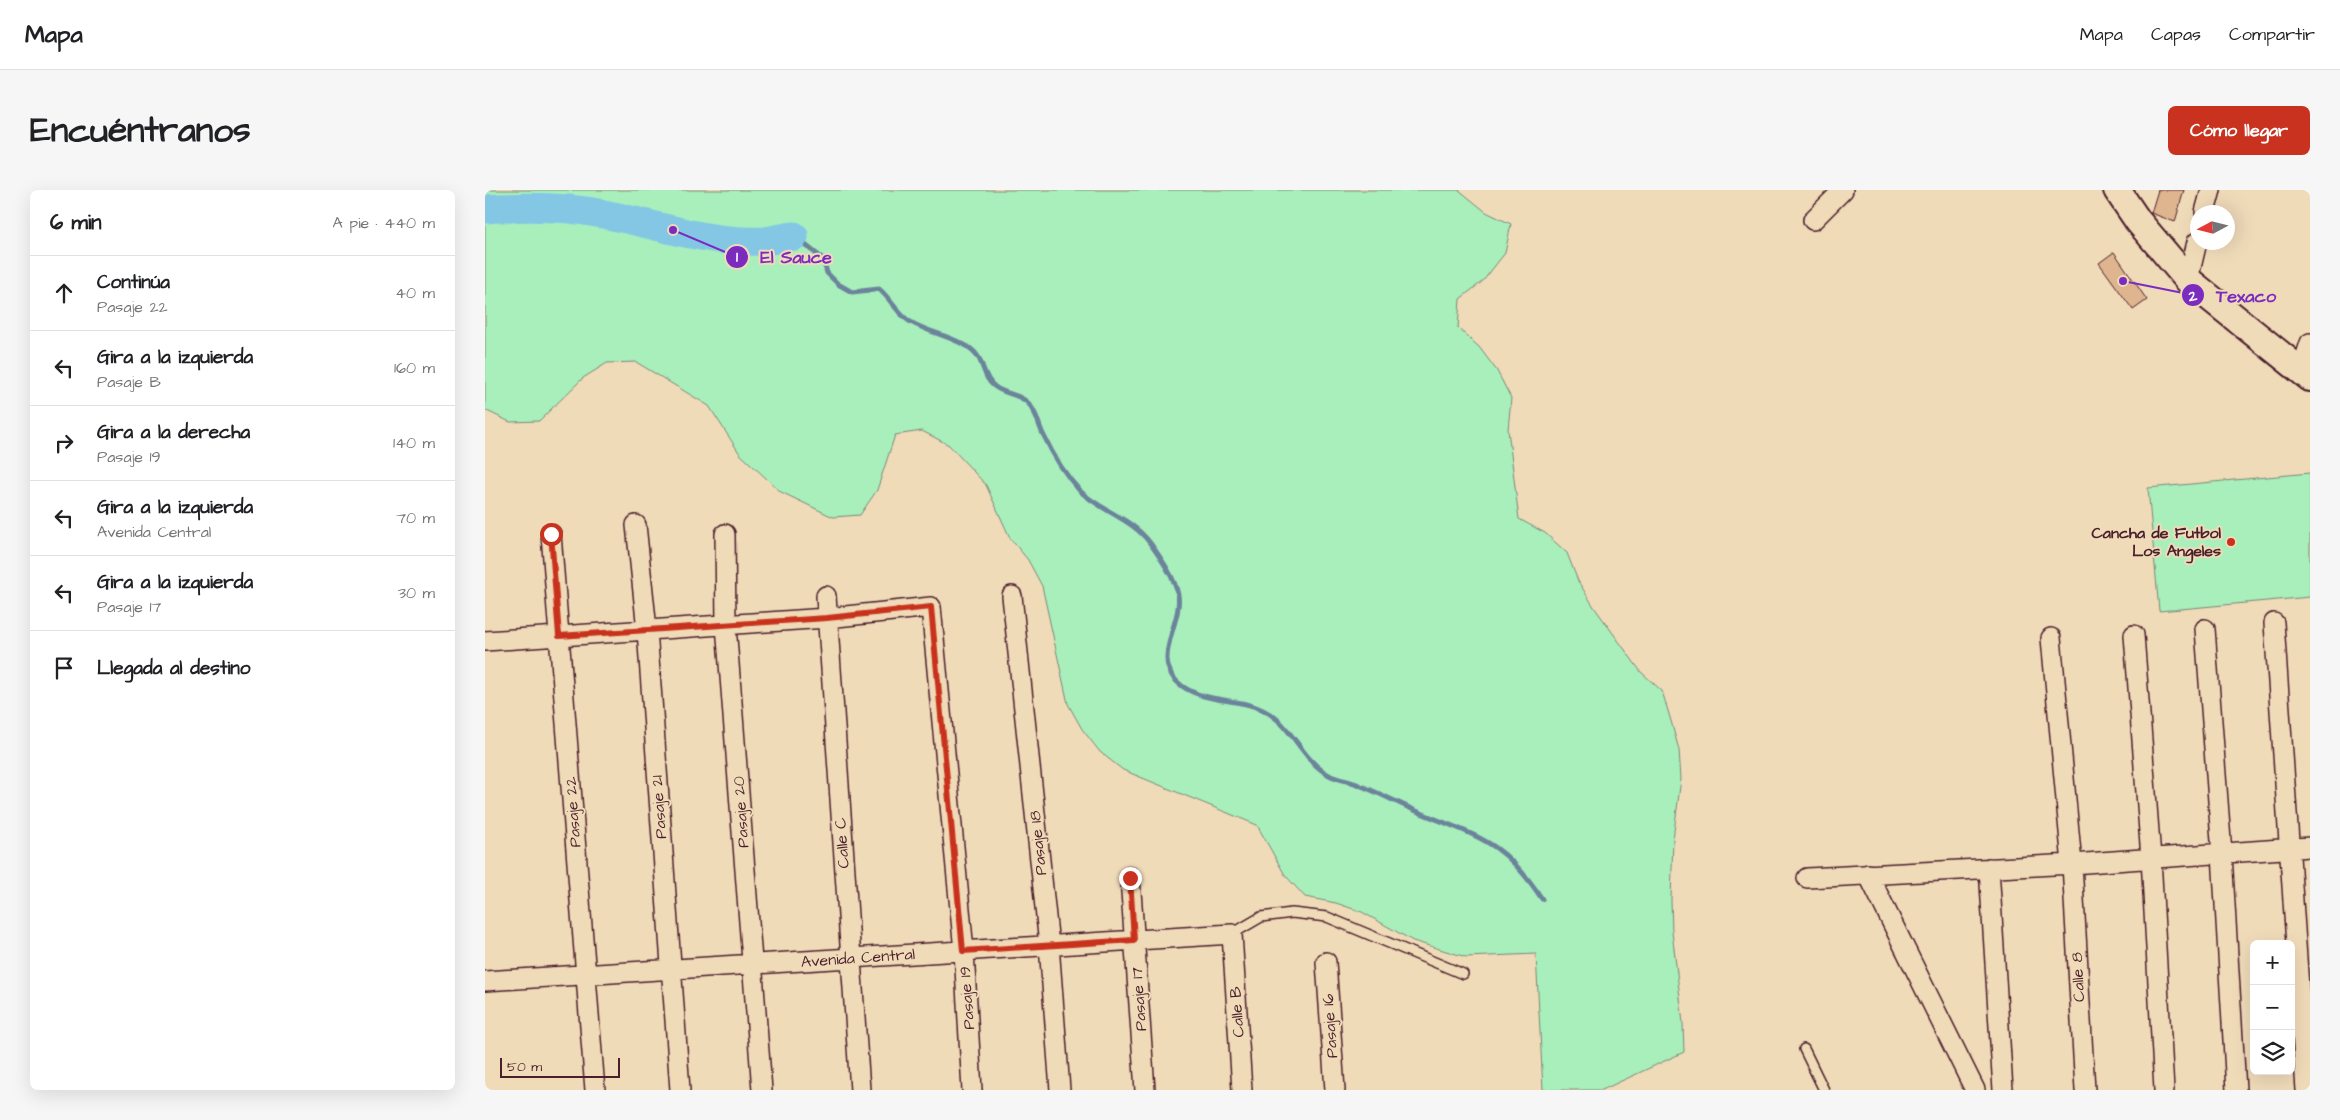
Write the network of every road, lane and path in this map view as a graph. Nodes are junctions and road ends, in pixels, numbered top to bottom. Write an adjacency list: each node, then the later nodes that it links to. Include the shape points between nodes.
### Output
1 (1843, 190): 5 (street)
2 (2117, 190): 7 (street, via 2137,221)
3 (2211, 190): 4 (street)
4 (2207, 205)
5 (1813, 220)
6 (2195, 250): 7 (street)
7 (2188, 280): 9 (street)
8 (2310, 343): 9 (street)
9 (2306, 374)
10 (636, 525): 19 (street, Pasaje 21)
11 (551, 534): 21 (street, Pasaje 22)
12 (725, 534): 17 (street, Pasaje 20)
13 (826, 596): 15 (street, Calle C)
14 (1012, 596): 35 (street, Pasaje 18)
15 (827, 618): 17 (street); 36 (street, Pasaje 19, via 931,607); 37 (street, Calle C)
16 (2274, 623): 25 (street)
17 (726, 625): 19 (street); 39 (street, Pasaje 20)
18 (2205, 629): 26 (street)
19 (647, 630): 21 (street); 40 (street, Pasaje 21)
20 (2135, 634): 27 (street)
21 (559, 636): 23 (street); 42 (street, Pasaje 22)
22 (2051, 638): 28 (street, Calle 8)
23 (485, 641)
24 (2310, 847): 25 (street)
25 (2290, 849): 26 (street); 60 (street)
26 (2222, 854): 27 (street); 59 (street)
27 (2151, 858): 28 (street); 58 (street)
28 (2072, 864): 29 (street); 57 (street, Calle 8)
29 (1989, 868): 30 (street); 56 (street)
30 (1869, 874): 32 (street); 55 (street)
31 (1130, 878): 34 (street, Pasaje 17)
32 (1807, 878)
33 (1231, 934): 34 (street, Avenida Central); 41 (lane, via 1261,917 1292,914 1327,917); 52 (street, Calle B)
34 (1134, 940): 35 (street, Avenida Central); 51 (street, Pasaje 17)
35 (1049, 946): 36 (street, Avenida Central); 50 (street, Pasaje 18)
36 (963, 951): 37 (street, Avenida Central); 49 (street, Pasaje 19)
37 (851, 958): 39 (street, Avenida Central); 48 (street, Calle C)
38 (1326, 962): 53 (street, Pasaje 16)
39 (752, 964): 40 (street, Avenida Central); 47 (street, Pasaje 20)
40 (671, 969): 42 (street, Avenida Central); 46 (street, Pasaje 21)
41 (1463, 974)
42 (586, 975): 43 (street, Avenida Central); 45 (street, Pasaje 22)
43 (485, 981)
44 (1805, 1049): 54 (lane)
45 (595, 1090)
46 (680, 1090)
47 (762, 1090)
48 (859, 1090)
49 (973, 1090)
50 (1059, 1090)
51 (1145, 1090)
52 (1242, 1090)
53 (1335, 1090)
54 (1824, 1090)
55 (1975, 1090)
56 (2003, 1090)
57 (2085, 1090)
58 (2164, 1090)
59 (2236, 1090)
60 (2306, 1090)

